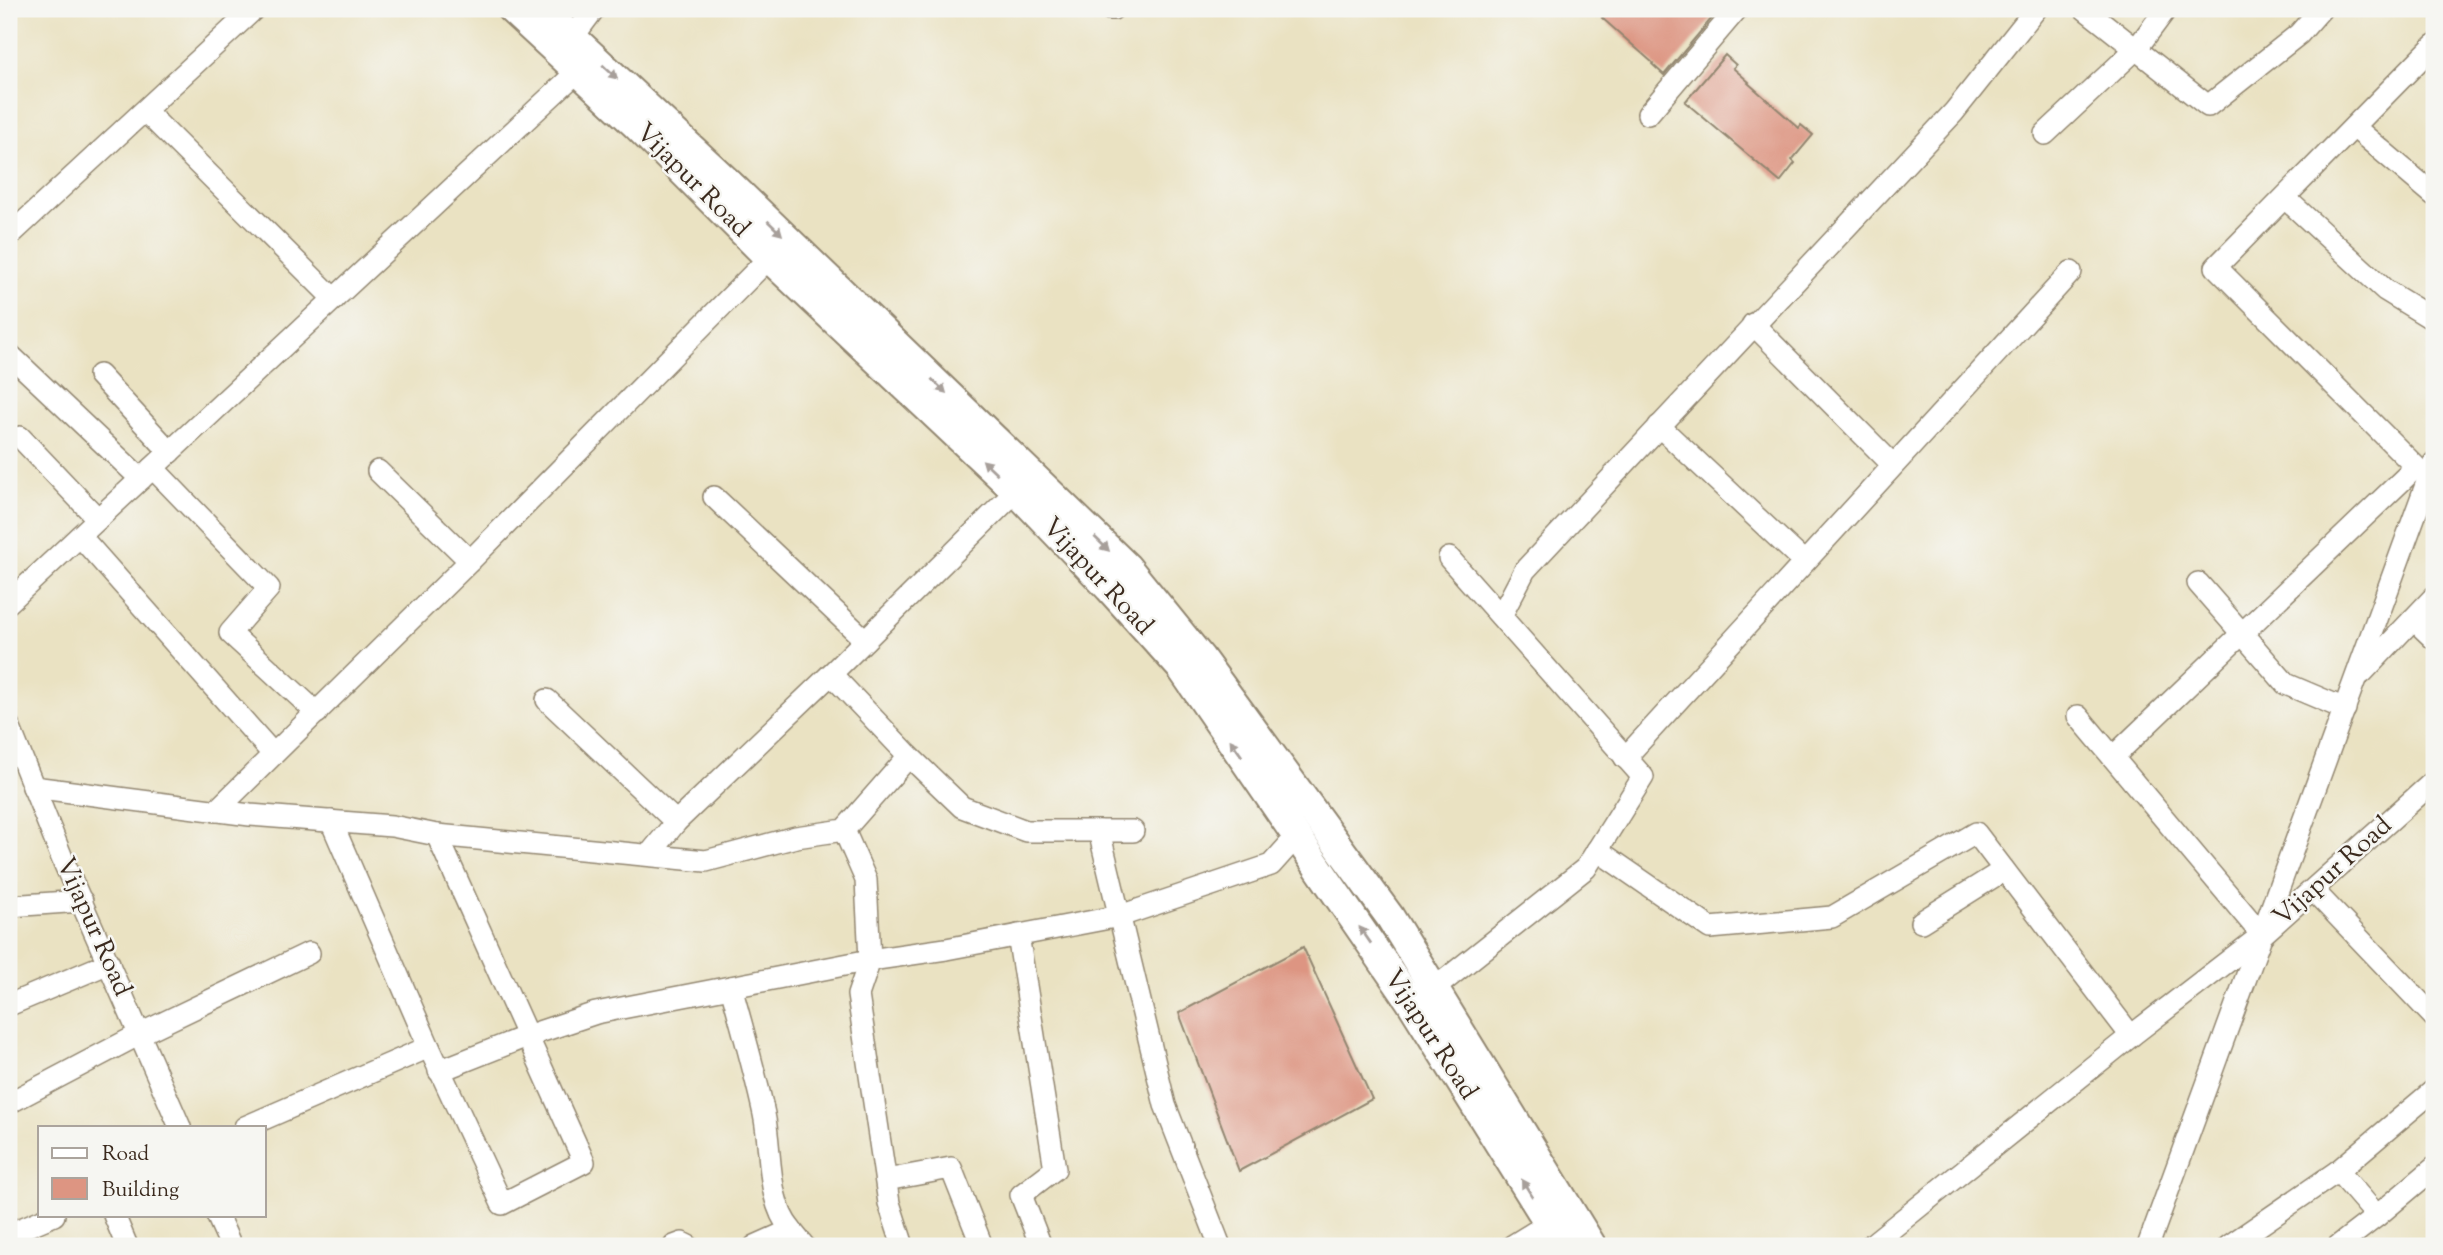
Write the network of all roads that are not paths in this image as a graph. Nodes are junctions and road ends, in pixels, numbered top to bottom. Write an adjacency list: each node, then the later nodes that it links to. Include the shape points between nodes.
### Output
1 (254, 9): 13 (street)
2 (511, 9): 12 (main road, Vijapur Road)
3 (542, 9): 12 (main road, Vijapur Road)
4 (594, 9): 12 (street)
5 (2036, 9): 24 (street, via 1954,112)
6 (2085, 9): 11 (street)
7 (2166, 9): 11 (street)
8 (2321, 9): 11 (street, via 2299,34 2208,107)
9 (1727, 12): 14 (street)
10 (2434, 45): 15 (street)
11 (2137, 48): 16 (street)
12 (570, 55): 20 (main road, Vijapur Road); 22 (street); 84 (main road, Vijapur Road, one-way to 84, via 734,188 1127,567 1209,668 1390,917)
13 (145, 111): 19 (street); 22 (street)
14 (1648, 114)
15 (2354, 127): 17 (street); 18 (street)
16 (2045, 134)
17 (2434, 195)
18 (2285, 198): 23 (street, via 2385,290); 46 (street, via 2216,267 2416,467)
19 (9, 236)
20 (769, 258): 34 (main road, Vijapur Road, one-way to 20); 39 (street)
21 (2071, 272): 31 (street)
22 (334, 299): 29 (street)
23 (2434, 320)
24 (1753, 325): 27 (street); 31 (street)
25 (9, 354): 33 (street)
26 (99, 375): 29 (street)
27 (1659, 426): 40 (street); 44 (street, via 1525,570)
28 (20, 437): 36 (street)
29 (170, 452): 33 (street)
30 (2434, 463): 50 (street)
31 (1893, 465): 40 (street)
32 (378, 471): 39 (street)
33 (147, 473): 36 (street); 53 (street, via 270,588 230,633)
34 (1016, 491): 48 (street); 69 (main road, Vijapur Road, one-way to 34, via 1181,668)
35 (714, 497): 48 (street)
36 (98, 519): 37 (street)
37 (80, 536): 43 (street); 56 (street)
38 (1449, 558): 44 (street)
39 (470, 561): 53 (street)
40 (1804, 562): 59 (street)
41 (2198, 583): 46 (street)
42 (2434, 597): 45 (street)
43 (9, 602)
44 (1501, 616): 59 (street)
45 (2413, 619): 47 (street); 50 (street)
46 (2242, 633): 52 (street, via 2286,684); 58 (street)
47 (2434, 639)
48 (864, 640): 49 (street)
49 (831, 674): 57 (street); 64 (street)
50 (2355, 680): 52 (street)
51 (547, 700): 64 (street)
52 (2344, 709): 79 (street)
53 (317, 713): 56 (street)
54 (2078, 716): 58 (street)
55 (9, 726): 61 (street, Vijapur Road)
56 (273, 754): 62 (street)
57 (909, 756): 65 (street); 66 (street, via 962,807 1026,831)
58 (2113, 757): 79 (street)
59 (1625, 758): 70 (street, via 1643,777)
60 (2434, 781): 73 (street, Vijapur Road)
61 (33, 787): 62 (street); 74 (street, Vijapur Road)
62 (216, 811): 63 (street)
63 (331, 821): 68 (street); 90 (street)
64 (676, 822): 71 (street)
65 (844, 830): 71 (street, via 706,860); 81 (street, via 866,880)
66 (1099, 831): 67 (street); 76 (street)
67 (1133, 831)
68 (437, 835): 71 (street); 88 (street)
69 (1297, 836): 76 (street, via 1271,865); 104 (main road, Vijapur Road, one-way to 69, via 1410,1000)
70 (1597, 850): 72 (street, via 1710,928 1832,917 1976,834); 84 (street, via 1586,868)
71 (649, 855)
72 (2004, 870): 77 (street); 89 (street)
73 (2313, 890): 79 (street, Vijapur Road); 86 (street)
74 (82, 901): 75 (street); 82 (street, Vijapur Road)
75 (9, 906)
76 (1120, 916): 78 (street); 114 (street, via 1165,1105)
77 (1921, 922)
78 (1018, 935): 81 (street); 113 (street, via 1055,1170 1021,1195)
79 (2262, 935): 89 (street, Vijapur Road); 118 (street)
80 (309, 953): 87 (street)
81 (870, 960): 83 (street); 98 (street, via 858,995)
82 (109, 963): 85 (street); 87 (street, Vijapur Road)
83 (732, 987): 88 (street, via 596,1013); 105 (street, via 765,1117 777,1204)
84 (1435, 988): 116 (main road, Vijapur Road)
85 (9, 1005)
86 (2434, 1017)
87 (140, 1034): 93 (street); 94 (street, Vijapur Road)
88 (527, 1036): 91 (street); 91 (street, via 584,1162 502,1204)
89 (2131, 1036): 117 (street, Vijapur Road)
90 (429, 1047): 91 (street); 95 (street)
91 (439, 1071)
92 (2434, 1090): 97 (street)
93 (9, 1103)
94 (180, 1126)
95 (247, 1126)
96 (2434, 1168): 102 (street)
97 (2339, 1171): 102 (street); 119 (street)
98 (886, 1180): 111 (street); 112 (street, via 951,1168)
99 (52, 1216): 103 (street)
100 (114, 1216): 106 (street)
101 (217, 1216): 107 (street)
102 (2377, 1216): 120 (street)
103 (9, 1234)
104 (1556, 1235): 115 (street)
105 (798, 1238): 110 (street)
106 (127, 1246)
107 (231, 1246)
108 (674, 1246): 109 (street)
109 (688, 1246)
110 (755, 1246)
111 (903, 1246)
112 (982, 1246)
113 (1041, 1246)
114 (1220, 1246)
115 (1512, 1246)
116 (1592, 1246)
117 (1870, 1246)
118 (2148, 1246)
119 (2229, 1246)
120 (2338, 1246)

